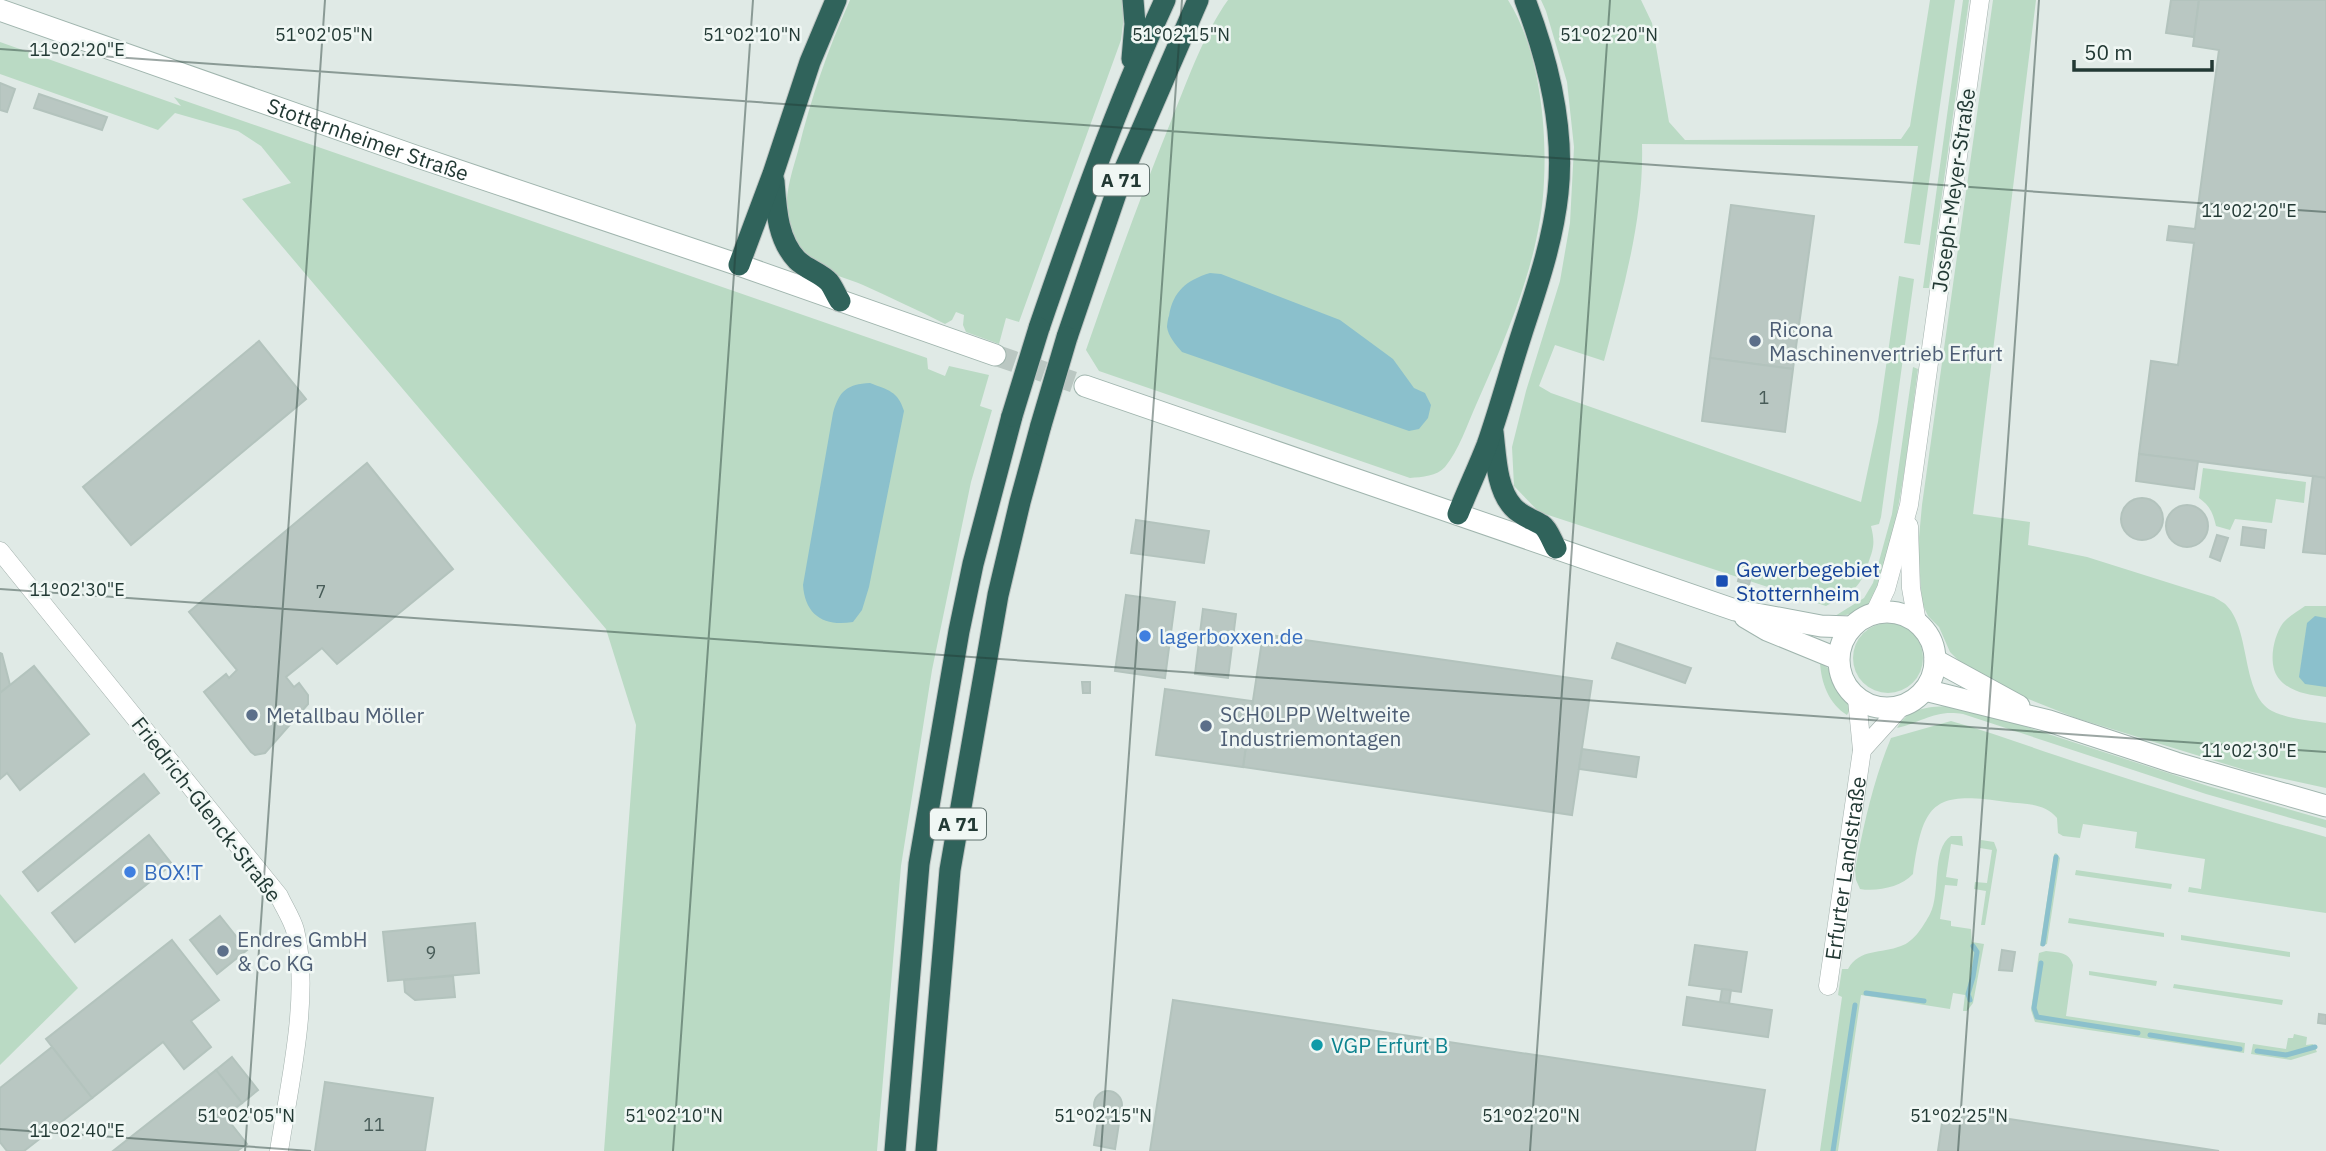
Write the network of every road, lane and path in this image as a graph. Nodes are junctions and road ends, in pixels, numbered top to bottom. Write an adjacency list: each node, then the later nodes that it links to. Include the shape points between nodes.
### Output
1 (836, 0): 11 (highway)
2 (1133, 0): 10 (highway)
3 (1165, 0): 10 (highway, A 71)
4 (1198, 0): 9 (highway, A 71)
5 (1212, 0): 9 (highway)
6 (1525, 0): 16 (highway, via 1541,41 1552,92 1559,144 1558,192 1549,246)
7 (1980, 0): 17 (street, Joseph-Meyer-Straße)
8 (0, 10): 12 (main road, Stotternheimer Straße)
9 (1185, 27): 36 (highway, A 71, bridge, via 1124,173 1067,337 998,595 950,870)
10 (1130, 75): 35 (highway, A 71, bridge, via 1039,328 973,564 919,864)
11 (773, 174): 12 (highway); 13 (highway, via 778,219 787,244 794,257 828,280)
12 (739, 265): 13 (main road, Stotternheimer Straße)
13 (840, 301): 14 (main road, Stotternheimer Straße)
14 (995, 355)
15 (1084, 386): 18 (main road)
16 (1492, 427): 18 (highway); 19 (highway, via 1507,497 1513,508 1544,526)
17 (1909, 505): 22 (street, Joseph-Meyer-Straße, via 1886,589); 23 (street, Joseph-Meyer-Straße, via 1911,588)
18 (1458, 514): 19 (main road)
19 (1556, 548): 21 (main road)
20 (0, 551): 34 (street, Friedrich-Glenck-Straße, via 279,896 294,929 299,975 296,1035)
21 (1735, 610): 24 (main road); 25 (main road, via 1767,630)
22 (1875, 612): 23 (main road, via 1896,612); 24 (main road)
23 (1917, 622): 26 (main road, via 1930,639)
24 (1850, 627): 25 (main road)
25 (1838, 659): 28 (main road, via 1840,674)
26 (1935, 660): 27 (main road); 30 (main road)
27 (1925, 690): 29 (main road); 30 (main road)
28 (1857, 699): 29 (main road, via 1878,707); 31 (street, Erfurter Landstraße)
29 (1901, 706): 31 (street, Erfurter Landstraße)
30 (2049, 721): 32 (main road)
31 (1863, 750): 33 (street, Erfurter Landstraße)
32 (2326, 806)
33 (1828, 986)
34 (279, 1151)
35 (895, 1151)
36 (926, 1151)

